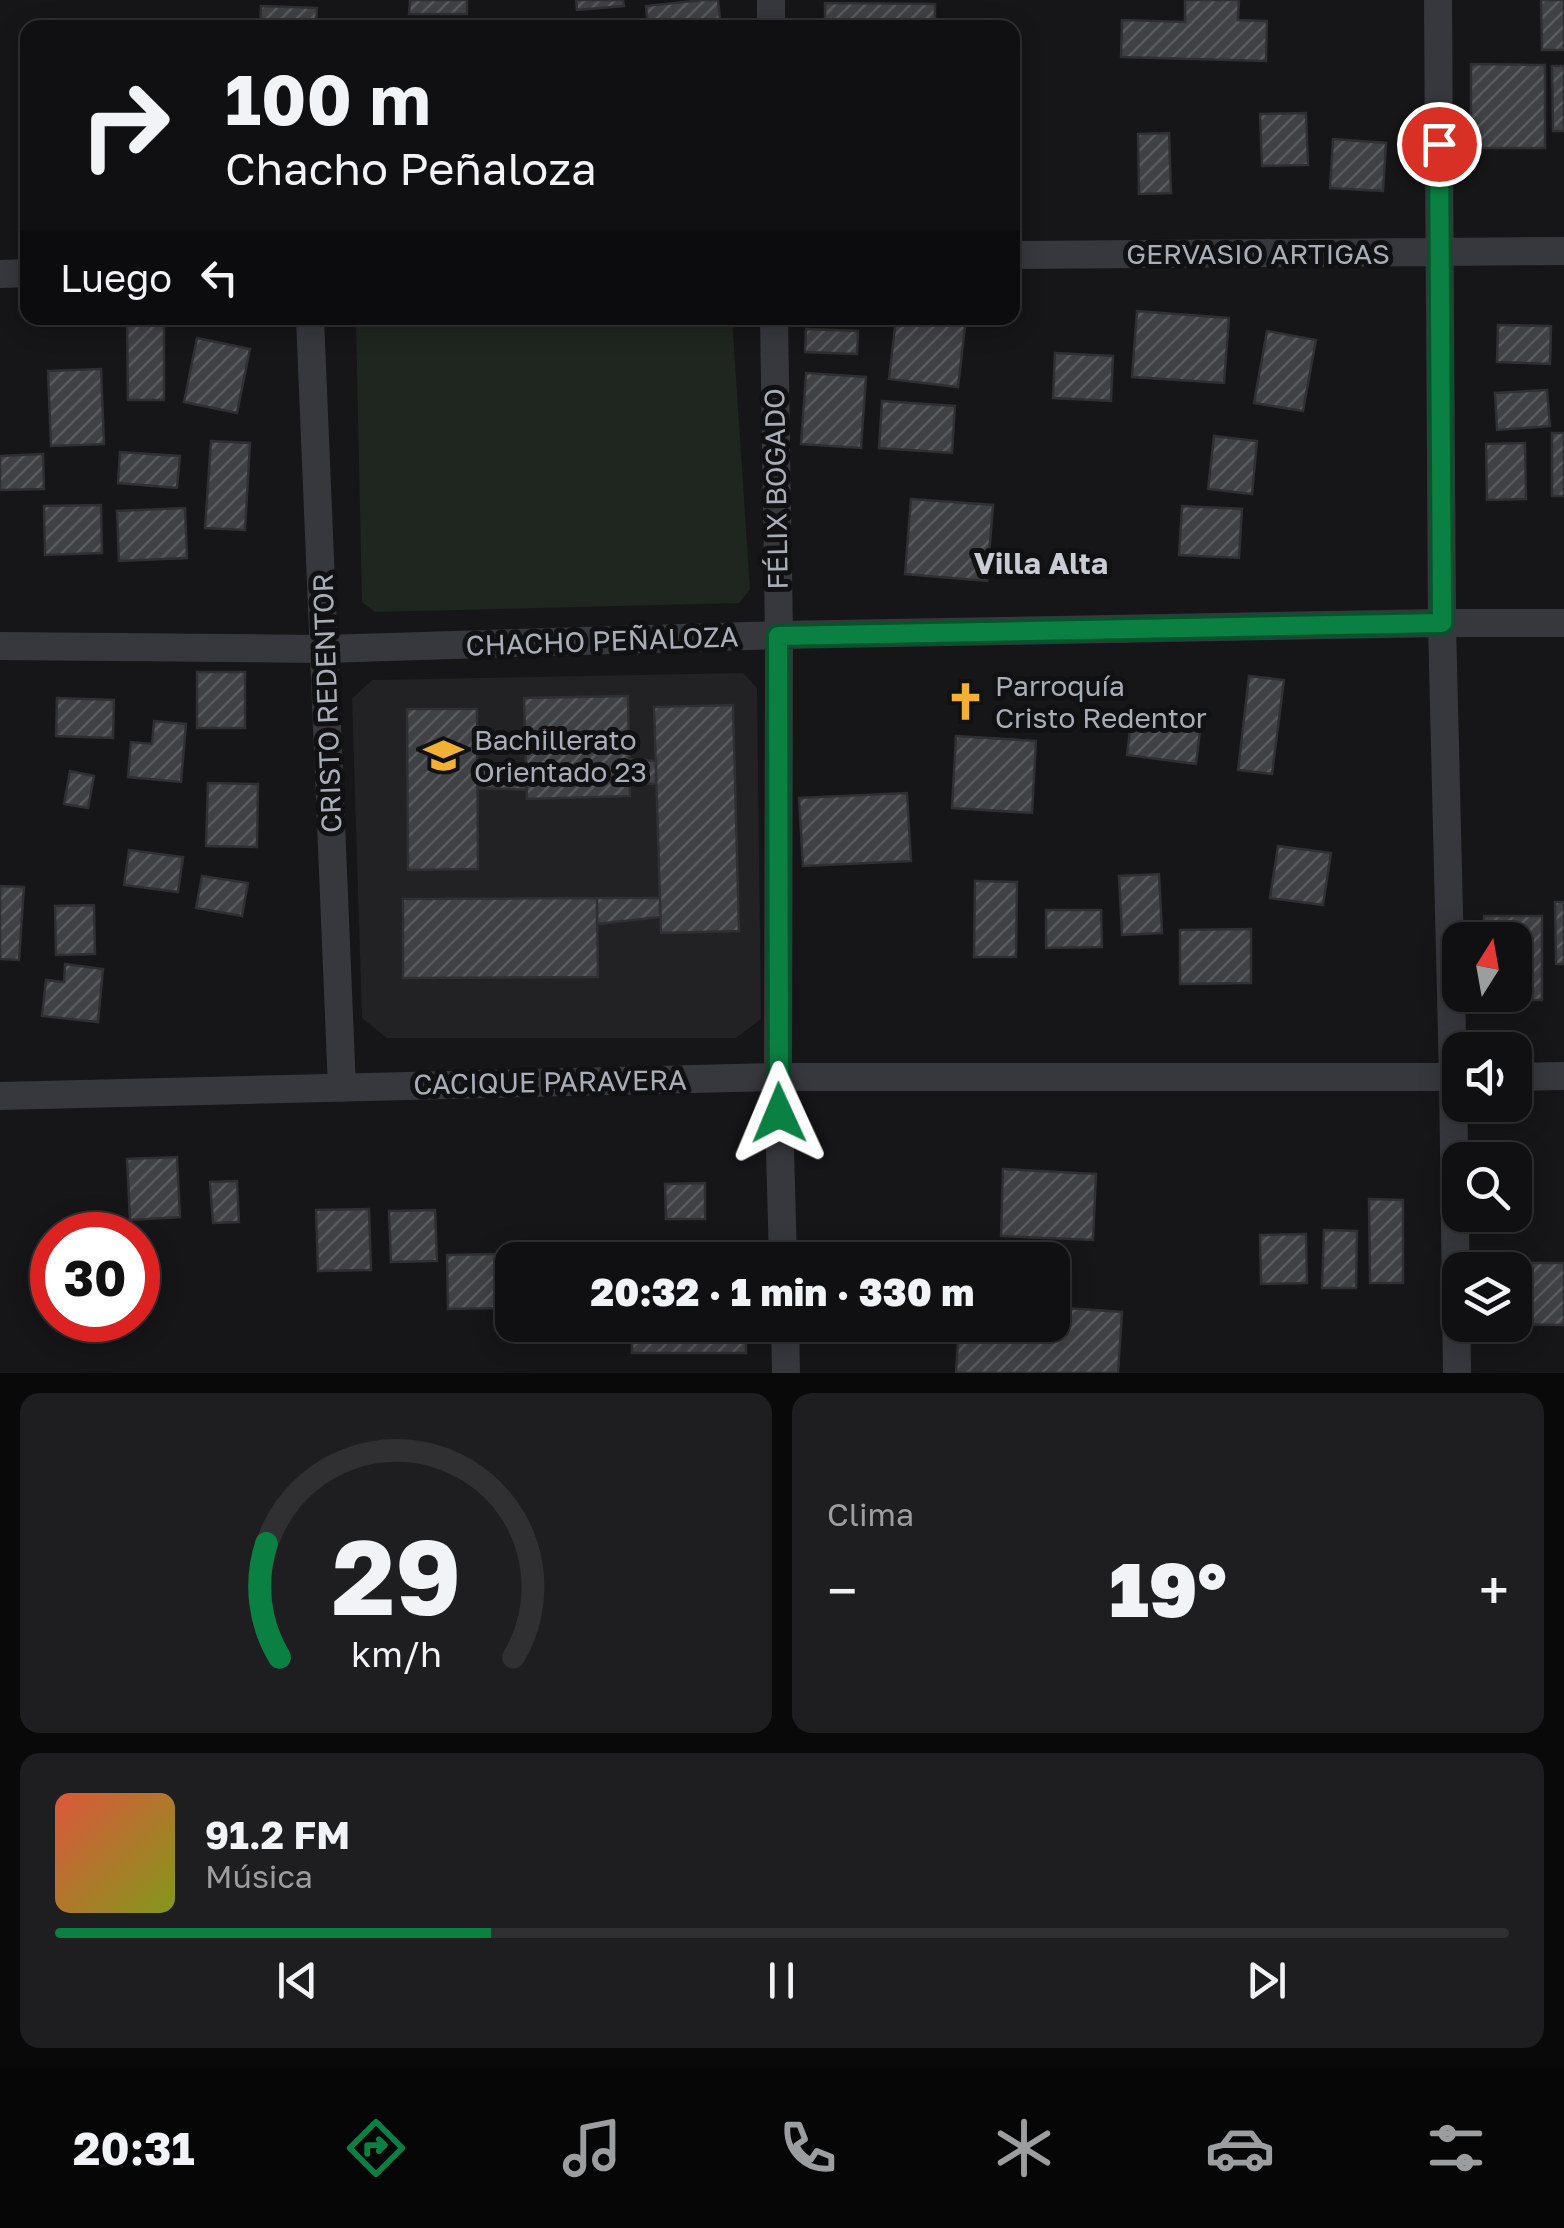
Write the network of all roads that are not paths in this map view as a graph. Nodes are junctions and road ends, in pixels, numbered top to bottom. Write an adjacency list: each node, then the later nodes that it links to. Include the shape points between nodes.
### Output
1 (1438, 0): 3 (street)
2 (1564, 251): 3 (street, GERVASIO ARTIGAS)
3 (1439, 253): 4 (street, GERVASIO ARTIGAS); 7 (street)
4 (1020, 255)
5 (310, 325): 11 (street, CRISTO REDENTOR)
6 (774, 325): 9 (street, FÉLIX BOGADO)
7 (1442, 623): 8 (street, CHACHO PEÑALOZA); 9 (street, CHACHO PEÑALOZA); 12 (street)
8 (1564, 623)
9 (778, 636): 11 (street, CHACHO PEÑALOZA); 13 (street, FÉLIX BOGADO)
10 (0, 646): 11 (street, CHACHO PEÑALOZA)
11 (325, 649): 17 (street, CRISTO REDENTOR)
12 (1456, 1032)
13 (778, 1076): 16 (street, CACIQUE PARAVERA); 17 (street, CACIQUE PARAVERA); 20 (street, FÉLIX BOGADO)
14 (1532, 1076): 15 (street)
15 (1564, 1076)
16 (1442, 1077)
17 (342, 1088): 18 (street, CACIQUE PARAVERA)
18 (0, 1096)
19 (1457, 1122): 23 (street)
20 (783, 1242)
21 (785, 1342): 22 (street)
22 (786, 1373)
23 (1457, 1373)

